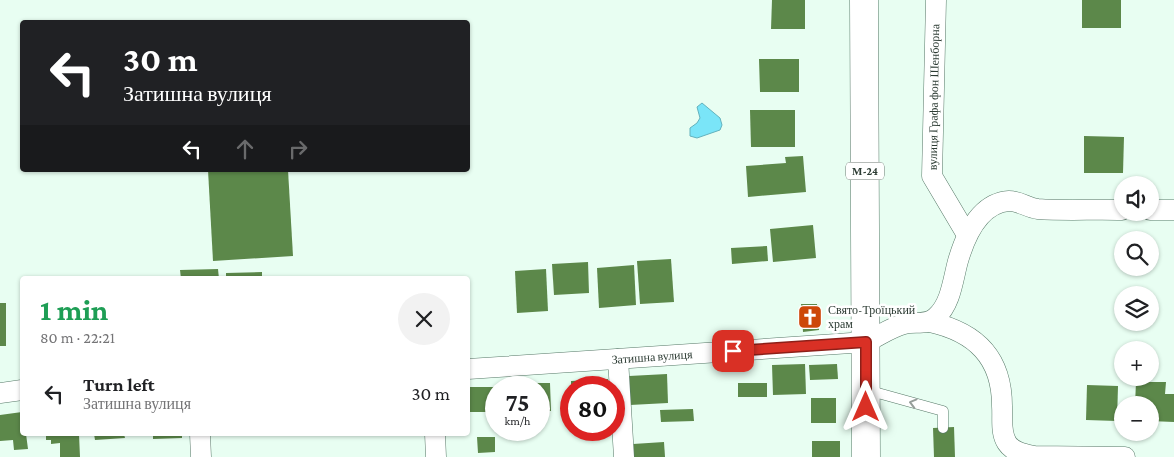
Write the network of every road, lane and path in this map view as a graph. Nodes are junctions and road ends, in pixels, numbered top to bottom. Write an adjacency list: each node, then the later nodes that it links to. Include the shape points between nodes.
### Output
1 (864, 0): 8 (highway, М-24)
2 (936, 0): 6 (street, вулиця Графа фон Шенборна, via 932,176)
3 (1114, 210): 6 (street, via 1038,209 1018,202 1004,202 982,215)
4 (1159, 210): 5 (street)
5 (1174, 210)
6 (966, 235): 7 (street, via 945,308)
7 (930, 322): 8 (street, via 904,324); 21 (street, via 950,326 972,338 991,359 1001,388 1002,430 1008,444 1019,453)
8 (866, 342): 9 (street, Затишна вулиця); 12 (highway, М-24)
9 (618, 359): 10 (street, Затишна вулиця); 19 (street)
10 (470, 369)
11 (20, 390): 13 (street)
12 (866, 390): 14 (lane, one-way to 12, via 942,410); 20 (highway, М-24)
13 (0, 393)
14 (943, 428)
15 (200, 436): 17 (street)
16 (435, 436): 18 (street)
17 (201, 457)
18 (436, 457)
19 (624, 457)
20 (866, 457)
21 (1125, 457)

